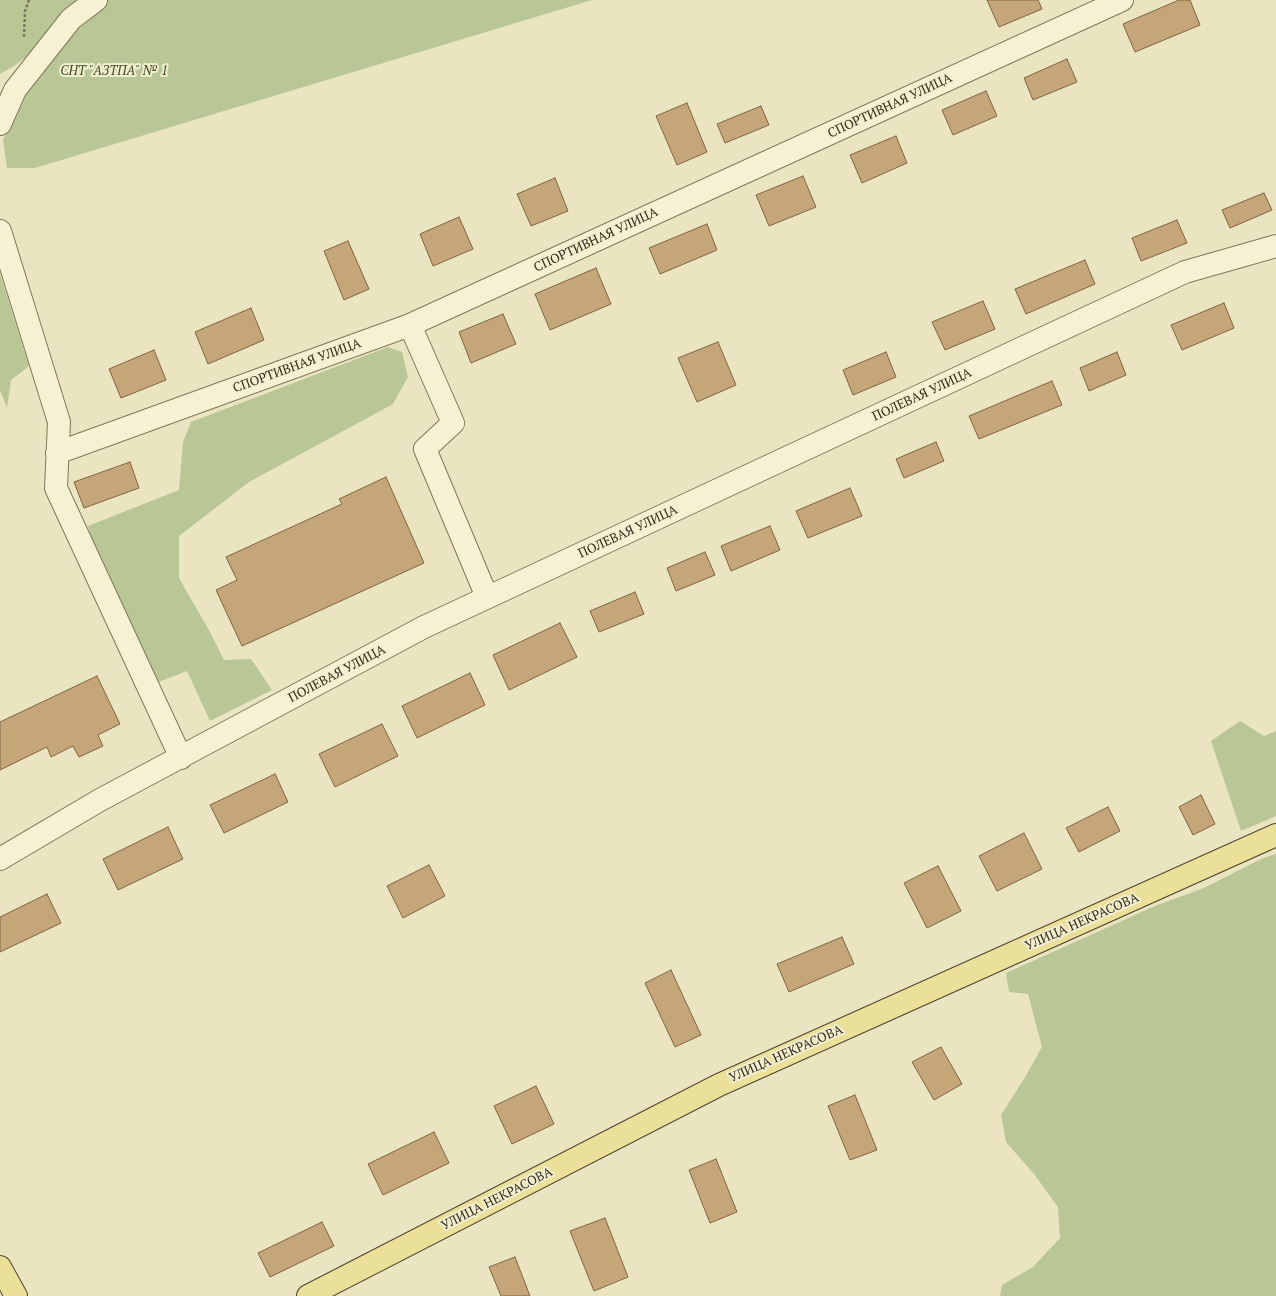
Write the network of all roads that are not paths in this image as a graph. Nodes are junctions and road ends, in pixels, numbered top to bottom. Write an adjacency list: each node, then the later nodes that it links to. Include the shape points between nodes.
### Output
1 (96, 0): 3 (street, via 71,19 15,90)
2 (1122, 0): 6 (street, СПОРТИВНАЯ УЛИЦА)
3 (0, 124)
4 (0, 231): 7 (street, via 59,422)
5 (1276, 246): 8 (street, ПОЛЕВАЯ УЛИЦА, via 1185,272)
6 (410, 325): 7 (street, СПОРТИВНАЯ УЛИЦА); 8 (street, via 453,423 425,449)
7 (58, 453): 9 (street, via 56,488)
8 (488, 597): 9 (street, ПОЛЕВАЯ УЛИЦА, via 424,627)
9 (181, 758): 11 (street, ПОЛЕВАЯ УЛИЦА, via 100,800)
10 (1276, 835): 14 (main road, УЛИЦА НЕКРАСОВА, via 719,1084)
11 (0, 859)
12 (0, 1267): 13 (main road)
13 (16, 1296)
14 (308, 1296)

